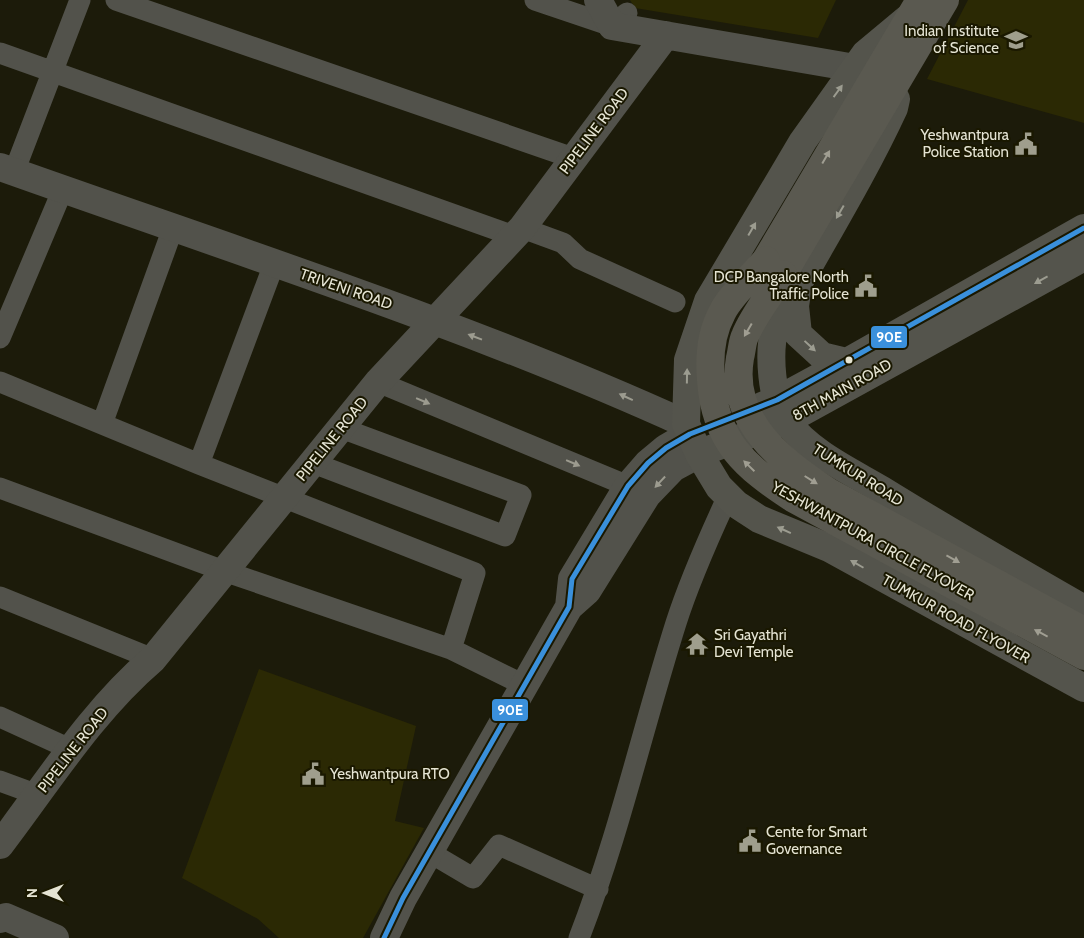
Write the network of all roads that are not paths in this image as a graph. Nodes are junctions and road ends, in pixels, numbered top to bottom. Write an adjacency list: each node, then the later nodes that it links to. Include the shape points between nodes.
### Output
1 (80, 0): 11 (street)
2 (116, 0): 12 (street)
3 (535, 0): 7 (street)
4 (598, 0): 7 (street)
5 (945, 0): 20 (highway, YESHWANTPURA CIRCLE FLYOVER, one-way to 20)
6 (914, 9): 10 (main road); 20 (highway, YESHWANTPURA CIRCLE FLYOVER, one-way to 6)
7 (620, 13): 8 (street); 10 (street)
8 (666, 36): 10 (street); 12 (street, PIPELINE ROAD)
9 (0, 53): 11 (street)
10 (860, 61): 21 (main road, one-way to 10, via 802,141)
11 (51, 70): 13 (street); 17 (street)
12 (573, 158): 17 (street, PIPELINE ROAD)
13 (7, 169): 14 (street, TRIVENI ROAD)
14 (62, 189): 15 (street, TRIVENI ROAD); 25 (street)
15 (172, 228): 19 (street, TRIVENI ROAD); 30 (street)
16 (1084, 228): 18 (main road, 8TH MAIN ROAD)
17 (518, 232): 22 (street, via 563,243 580,259); 24 (street, PIPELINE ROAD)
18 (1070, 255): 26 (main road, 8TH MAIN ROAD); 29 (main road, 8TH MAIN ROAD, one-way to 29)
19 (274, 264): 24 (street, TRIVENI ROAD); 34 (street)
20 (782, 273): 23 (main road); 26 (main road, one-way to 26, via 795,306 798,334 822,356); 43 (highway, YESHWANTPURA CIRCLE FLYOVER, one-way to 43, bridge, via 744,337 739,367 740,396 750,421 770,448 796,472 829,492); 45 (highway, YESHWANTPURA CIRCLE FLYOVER, one-way to 20, bridge, via 794,499 763,479 739,456 721,429 712,399 710,367 713,337 722,311)
21 (723, 280): 23 (main road); 32 (main road, one-way to 21, via 689,355 708,301)
22 (675, 302)
23 (781, 310): 29 (main road, via 770,350)
24 (436, 321): 28 (street, PIPELINE ROAD); 32 (street, TRIVENI ROAD, one-way to 24, via 613,391)
25 (0, 338)
26 (847, 362): 29 (main road, 8TH MAIN ROAD)
27 (0, 382): 30 (street)
28 (378, 382): 31 (street, PIPELINE ROAD); 35 (street, one-way to 35)
29 (782, 411): 32 (main road, 8TH MAIN ROAD); 42 (main road, TUMKUR ROAD, via 818,451 977,549)
30 (102, 424): 34 (street)
31 (340, 428): 33 (street, PIPELINE ROAD); 33 (street, via 521,495 505,536)
32 (692, 437): 35 (street, 8TH MAIN ROAD, via 666,448); 37 (main road, via 719,487); 41 (street, one-way to 41, via 673,468 647,495 587,592)
33 (313, 462): 38 (street, PIPELINE ROAD)
34 (199, 464): 38 (street)
35 (628, 486): 41 (street, 8TH MAIN ROAD, via 572,579)
36 (0, 488): 39 (street)
37 (728, 496): 48 (main road, TUMKUR ROAD FLYOVER, one-way to 37, via 829,548 759,519); 55 (street, via 677,622)
38 (285, 498): 39 (street, PIPELINE ROAD); 44 (street, via 475,573)
39 (224, 571): 44 (street); 46 (street, PIPELINE ROAD)
40 (0, 597): 46 (street)
41 (569, 607): 47 (street)
42 (1084, 609)
43 (1084, 631)
44 (450, 649): 47 (street)
45 (1084, 656)
46 (153, 659): 50 (street, PIPELINE ROAD, via 135,674)
47 (524, 685): 54 (street)
48 (1084, 688)
49 (0, 717): 50 (street)
50 (70, 749): 52 (street, PIPELINE ROAD)
51 (0, 780): 52 (street)
52 (38, 795): 53 (street, PIPELINE ROAD)
53 (0, 845)
54 (429, 852): 55 (street, via 473,878 499,845); 58 (street)
55 (598, 889): 59 (street)
56 (0, 919): 57 (street, via 6,917)
57 (55, 938)
58 (384, 938)
59 (580, 938)

